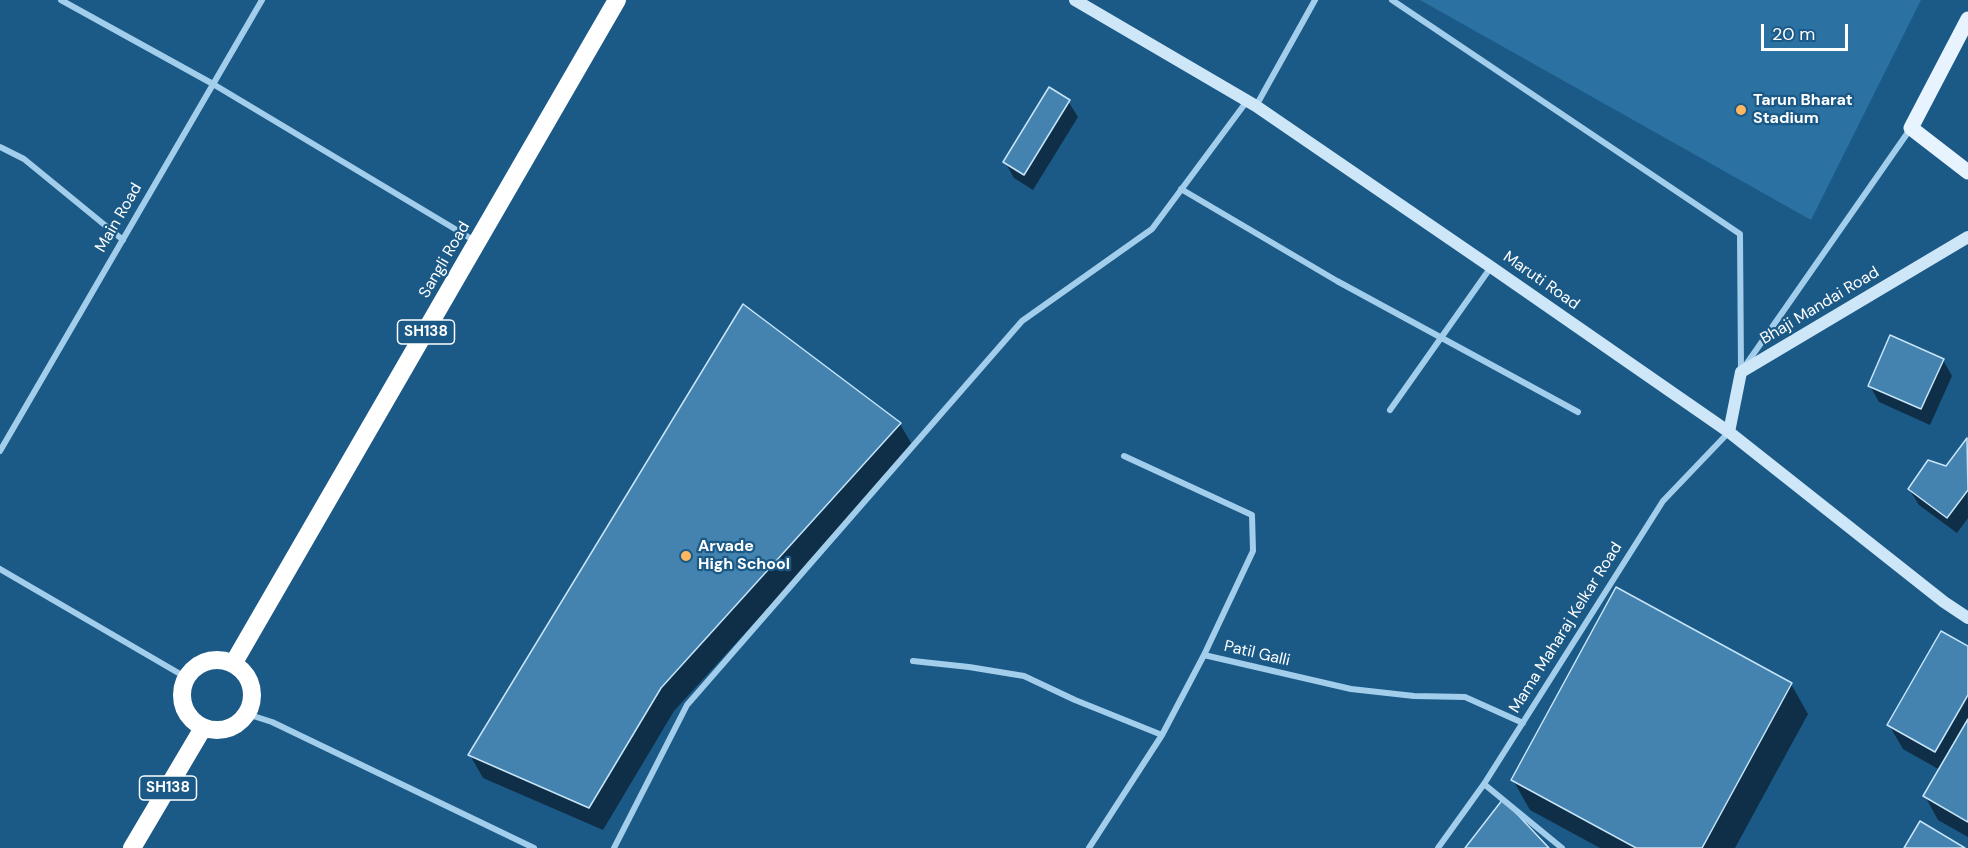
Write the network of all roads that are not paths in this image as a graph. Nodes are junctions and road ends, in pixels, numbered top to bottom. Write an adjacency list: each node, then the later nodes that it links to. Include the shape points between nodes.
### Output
1 (61, 0): 8 (street)
2 (262, 0): 8 (street, Main Road)
3 (617, 0): 16 (highway, Sangli Road / SH138)
4 (1076, 0): 9 (street, Maruti Road)
5 (1315, 0): 9 (street)
6 (1392, 0): 19 (street, via 1740,234)
7 (1968, 18): 10 (main road)
8 (213, 84): 15 (street, Main Road); 16 (street)
9 (1251, 103): 13 (street); 17 (street, Maruti Road)
10 (1911, 128): 12 (main road); 19 (street)
11 (0, 147): 15 (street, via 24,159)
12 (1968, 172)
13 (1181, 189): 18 (street); 38 (street, via 1152,228 1022,321 687,705)
14 (1968, 237): 19 (street, Bhaji Mandai Road)
15 (123, 240): 23 (street, Main Road)
16 (477, 243): 29 (highway, Sangli Road / SH138)
17 (1491, 267): 18 (street); 22 (street, Maruti Road)
18 (1441, 338): 20 (street); 21 (street)
19 (1741, 372): 22 (street)
20 (1390, 410)
21 (1578, 412)
22 (1729, 432): 26 (street, Maruti Road); 32 (street, Mama Maharaj Kelkar Road, via 1663,501)
23 (0, 451)
24 (1124, 456): 27 (street, via 1252,515 1253,551)
25 (0, 569): 30 (street)
26 (1968, 618)
27 (1204, 656): 32 (street, Patil Galli, via 1351,689 1465,697); 34 (street, Patil Galli)
28 (913, 661): 34 (street, via 1024,676)
29 (234, 664): 30 (highway, via 202,663); 31 (highway, via 243,671 252,691)
30 (187, 678): 33 (highway, via 182,701 193,722)
31 (247, 714): 33 (highway, via 233,727 213,731); 37 (street, via 272,722)
32 (1523, 723): 35 (street, Mama Maharaj Kelkar Road)
33 (203, 728): 36 (highway, SH138)
34 (1162, 735): 39 (street, Patil Galli)
35 (1484, 784): 40 (street, Mama Maharaj Kelkar Road); 41 (street)
36 (132, 848)
37 (534, 848)
38 (614, 848)
39 (1089, 848)
40 (1438, 848)
41 (1562, 848)

